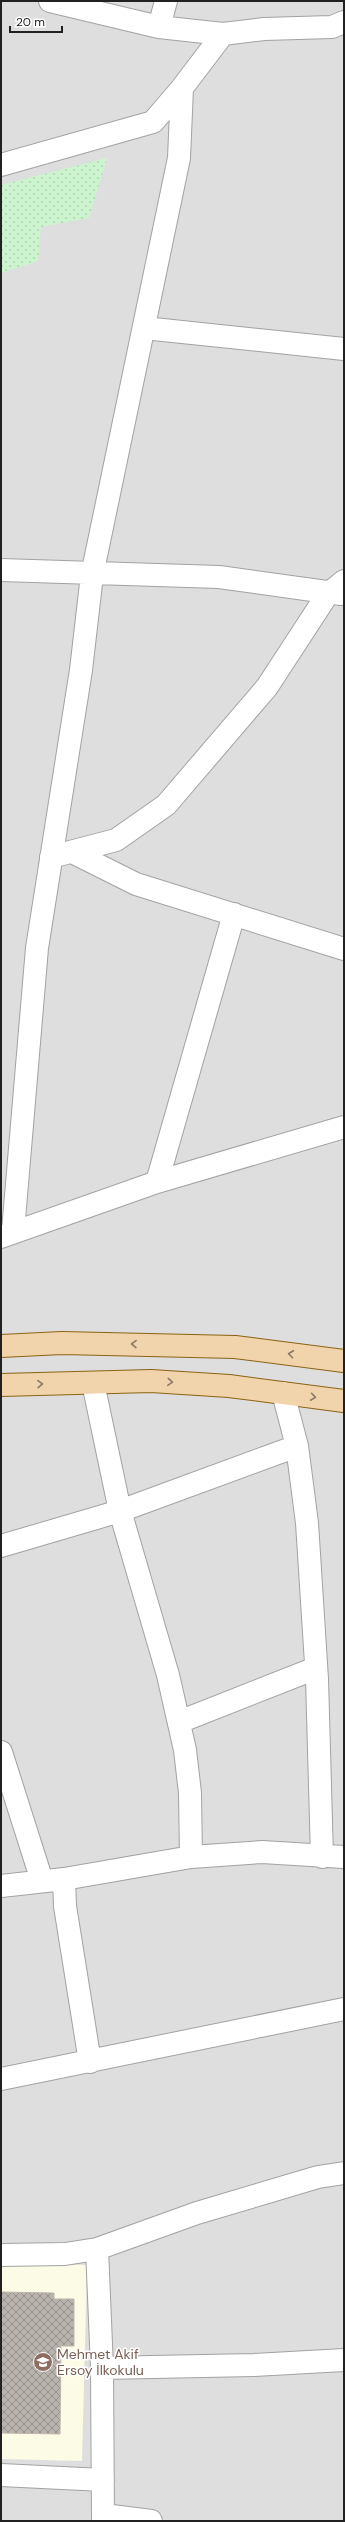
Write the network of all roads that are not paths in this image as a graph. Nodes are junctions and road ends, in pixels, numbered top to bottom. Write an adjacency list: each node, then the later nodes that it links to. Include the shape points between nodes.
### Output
1 (50, 1): 3 (street)
2 (166, 1): 3 (street)
3 (159, 27): 5 (street)
4 (340, 29): 5 (street, via 264,29)
5 (223, 34): 6 (street)
6 (182, 88): 7 (street, via 153,122); 8 (street, via 179,158)
7 (1, 165)
8 (144, 328): 9 (street); 11 (street)
9 (344, 349)
10 (1, 570): 11 (street)
11 (92, 574): 12 (street, via 219,577); 13 (street)
12 (339, 589): 13 (street, via 267,687 166,805 116,840)
13 (61, 855): 14 (street, via 136,884); 18 (street, via 37,948)
14 (234, 914): 15 (street); 17 (street)
15 (344, 949)
16 (344, 1127): 17 (street)
17 (157, 1182): 18 (street)
18 (7, 1234)
19 (1, 1346): 20 (main road, one-way to 19, via 235,1347 62,1342)
20 (344, 1361)
21 (93, 1383): 22 (main road, one-way to 21); 23 (main road, one-way to 23, via 151,1381); 26 (street)
22 (1, 1386)
23 (284, 1392): 24 (main road, one-way to 24); 25 (street)
24 (344, 1401)
25 (297, 1446): 26 (street); 28 (street, via 307,1523)
26 (120, 1510): 27 (street); 29 (street, via 168,1675)
27 (1, 1546)
28 (316, 1668): 29 (street); 32 (street)
29 (179, 1722): 31 (street, via 190,1793)
30 (1, 1752): 35 (street)
31 (191, 1857): 32 (street, via 262,1852); 34 (street)
32 (322, 1857): 33 (street)
33 (344, 1857)
34 (64, 1879): 35 (street); 38 (street, via 65,1906)
35 (42, 1881): 36 (street)
36 (1, 1886)
37 (344, 2009): 38 (street)
38 (90, 2062): 39 (street)
39 (1, 2079)
40 (344, 2173): 41 (street, via 318,2177 197,2213)
41 (97, 2250): 42 (street, via 65,2254); 44 (street)
42 (1, 2255)
43 (344, 2360): 44 (street, via 254,2365)
44 (102, 2368): 46 (street)
45 (1, 2475): 46 (street)
46 (103, 2480): 47 (street)
47 (103, 2518): 48 (street)
48 (151, 2521)

